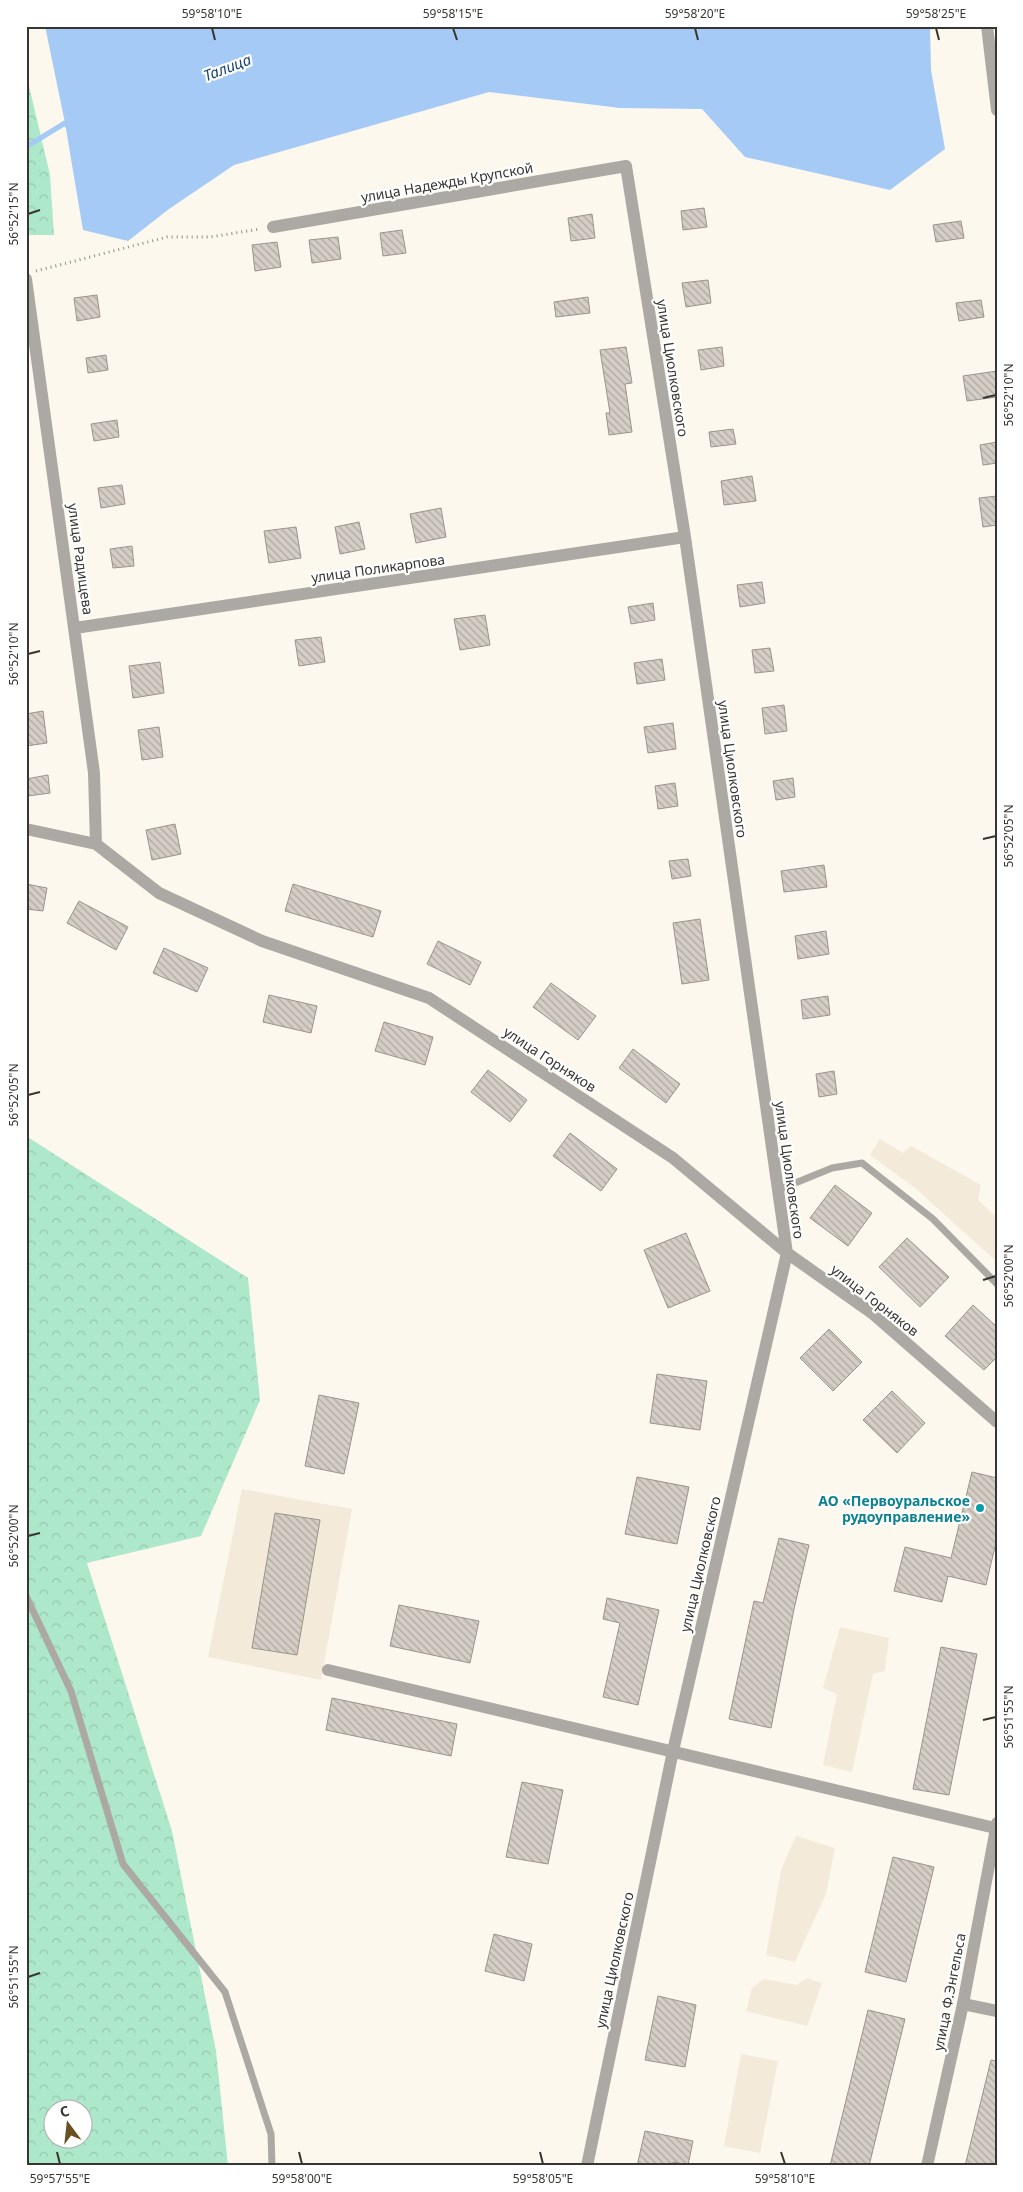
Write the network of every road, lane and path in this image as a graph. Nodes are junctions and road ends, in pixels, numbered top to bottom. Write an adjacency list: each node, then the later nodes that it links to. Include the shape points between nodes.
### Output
1 (987, 26): 2 (street)
2 (997, 110)
3 (626, 166): 4 (street, улица Надежды Крупской); 7 (street, улица Циолковского)
4 (273, 227): 5 (path, via 210,237 167,237)
5 (26, 273)
6 (26, 279): 8 (street, улица Радищева)
7 (684, 537): 8 (street, улица Поликарпова); 11 (street, улица Циолковского)
8 (76, 628): 10 (street, улица Радищева, via 94,773)
9 (26, 829): 10 (street, улица Горняков)
10 (96, 844): 12 (street, улица Горняков, via 159,893 262,941 429,998 673,1158)
11 (778, 1190): 12 (street, улица Циолковского); 13 (lane, via 832,1168 862,1163 933,1219)
12 (787, 1253): 14 (street, улица Горняков, via 872,1313); 17 (street, улица Циолковского)
13 (997, 1284)
14 (997, 1422)
15 (26, 1596): 21 (lane, via 71,1691 123,1864 225,1992 272,2134)
16 (328, 1670): 17 (street)
17 (673, 1751): 18 (street); 22 (street, улица Циолковского)
18 (996, 1826): 19 (street, улица Ф.Энгельса)
19 (963, 2004): 20 (street); 23 (street, улица Ф.Энгельса)
20 (997, 2011)
21 (272, 2166)
22 (587, 2166)
23 (927, 2166)

